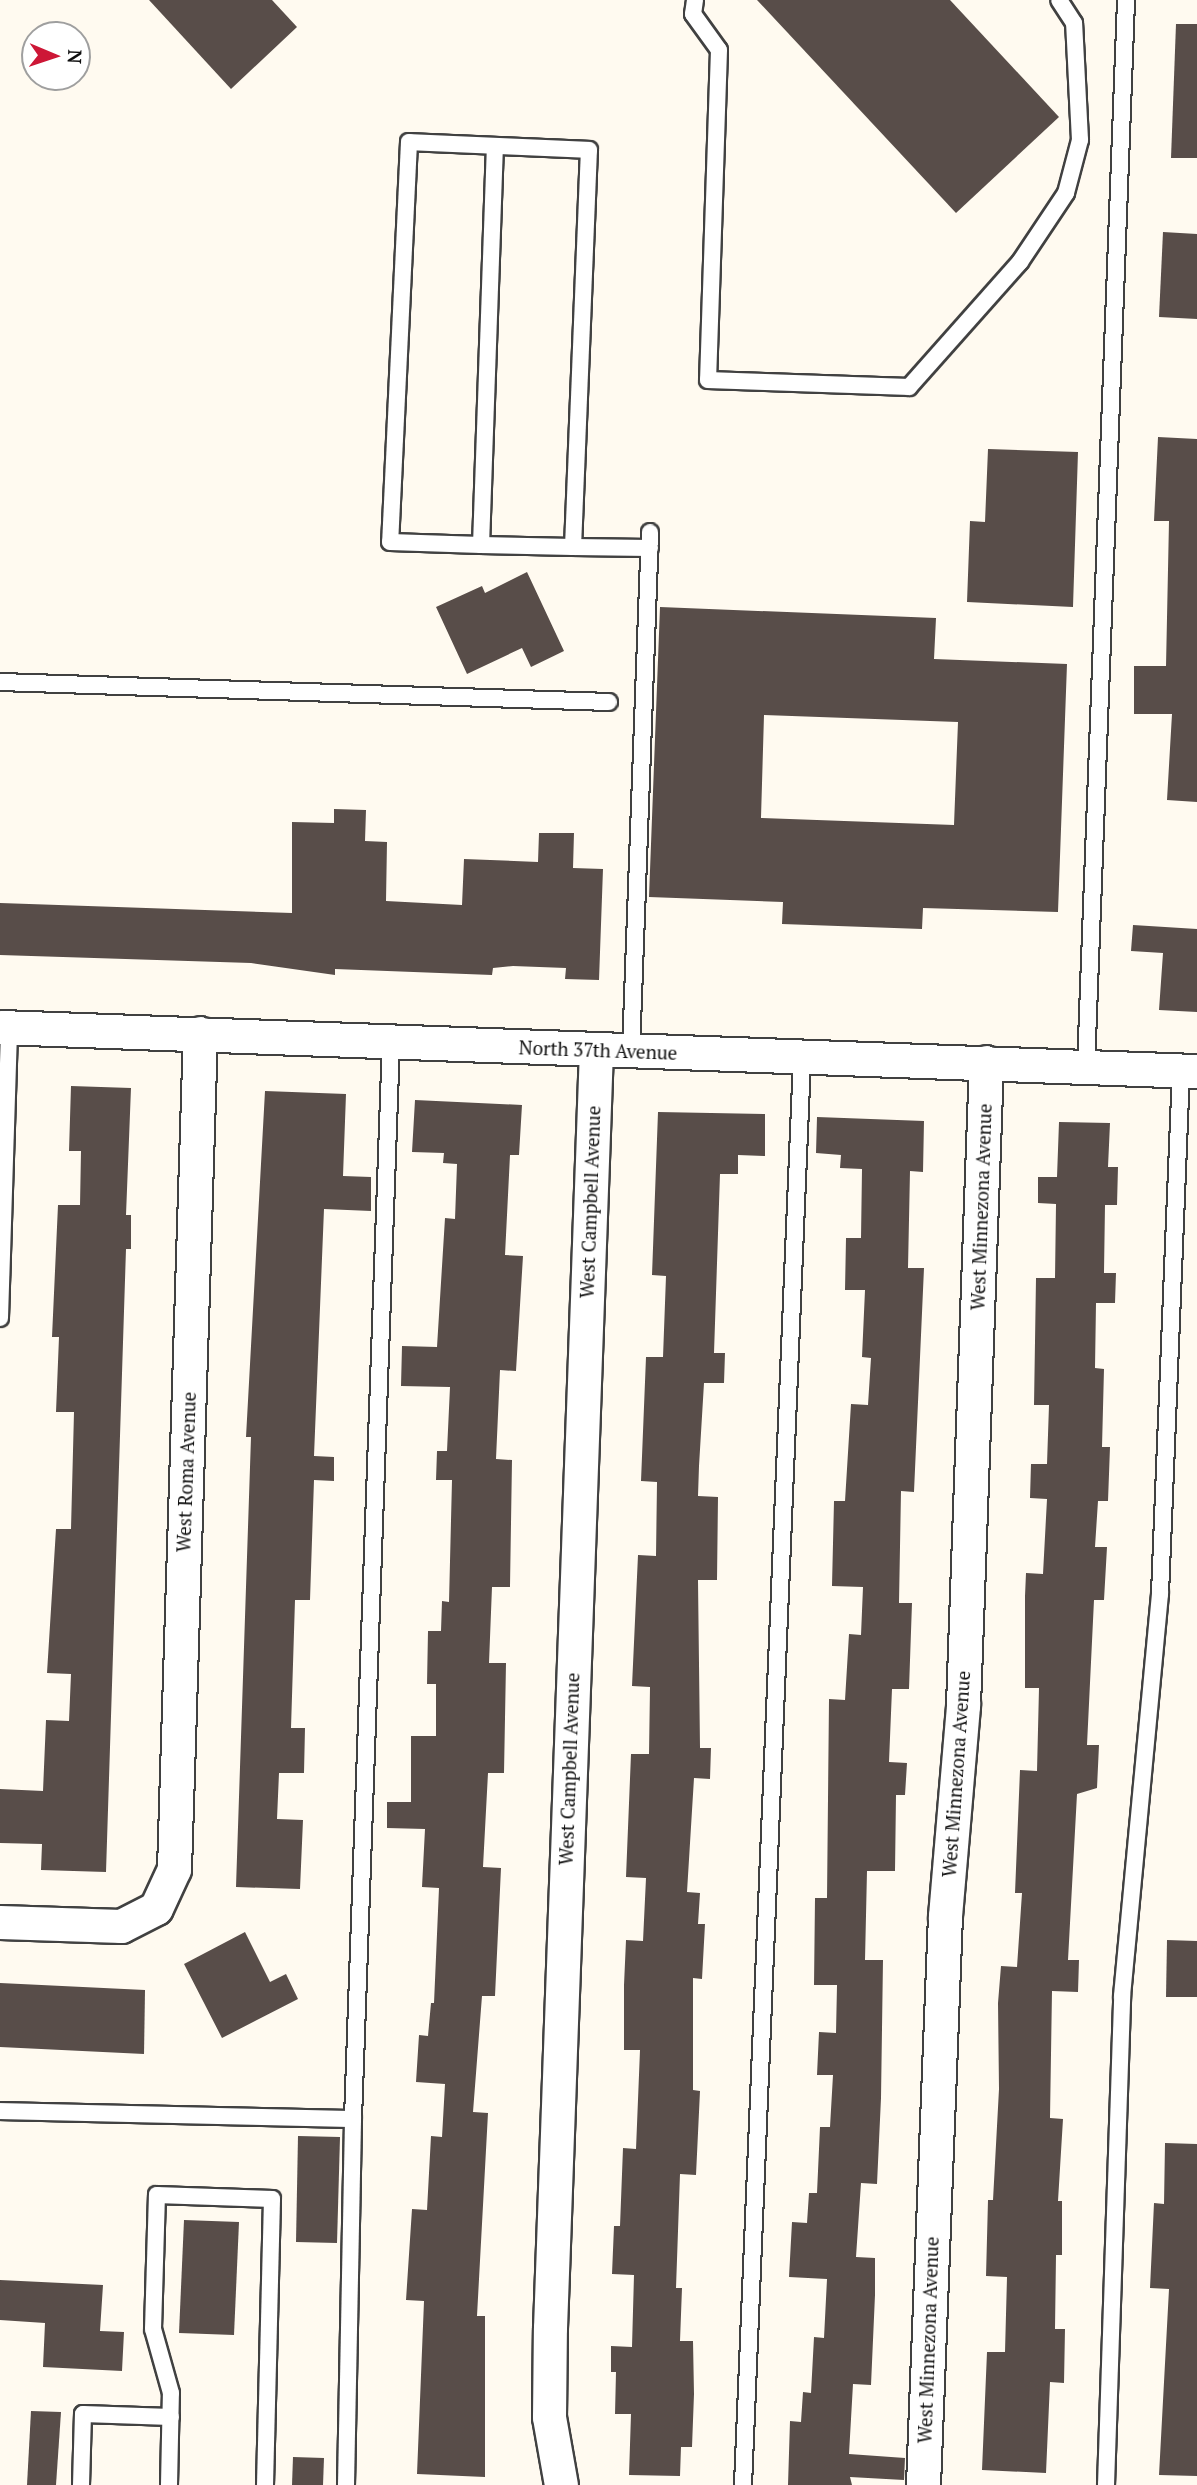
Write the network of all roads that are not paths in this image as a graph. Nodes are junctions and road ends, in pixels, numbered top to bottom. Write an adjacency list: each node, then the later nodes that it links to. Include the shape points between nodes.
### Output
1 (695, 0): 2 (lane, via 693,15 719,50 708,380 909,387 1020,262 1066,193 1080,140 1074,23)
2 (1059, 0)
3 (1126, 0): 16 (lane)
4 (495, 146): 5 (lane); 5 (lane, via 409,142 390,542); 6 (lane, via 589,150)
5 (481, 545): 6 (lane)
6 (573, 547): 13 (lane, via 650,540)
7 (0, 682): 8 (lane)
8 (609, 702)
9 (5, 1028): 10 (street, North 37th Avenue); 18 (lane)
10 (200, 1033): 11 (street, North 37th Avenue); 19 (street, West Roma Avenue, via 174,1870 156,1908 121,1926)
11 (391, 1040): 12 (street, North 37th Avenue); 21 (lane)
12 (596, 1051): 13 (street, North 37th Avenue); 27 (street, West Campbell Avenue, via 550,2328 549,2417)
13 (631, 1052): 14 (street, North 37th Avenue)
14 (802, 1058): 15 (street, North 37th Avenue); 28 (lane)
15 (986, 1062): 16 (street, North 37th Avenue); 29 (street, West Minnezona Avenue, via 963,1705 945,1916)
16 (1086, 1067): 17 (street, North 37th Avenue)
17 (1189, 1071): 30 (lane, via 1160,1594 1122,1996)
18 (0, 1318)
19 (0, 1922)
20 (0, 2111): 21 (lane)
21 (354, 2119): 26 (lane)
22 (171, 2417): 23 (lane, via 83,2414); 24 (lane); 25 (lane, via 171,2393 153,2329 157,2195 272,2199)
23 (81, 2485)
24 (169, 2485)
25 (265, 2485)
26 (346, 2485)
27 (561, 2485)
28 (744, 2485)
29 (923, 2485)
30 (1106, 2485)

